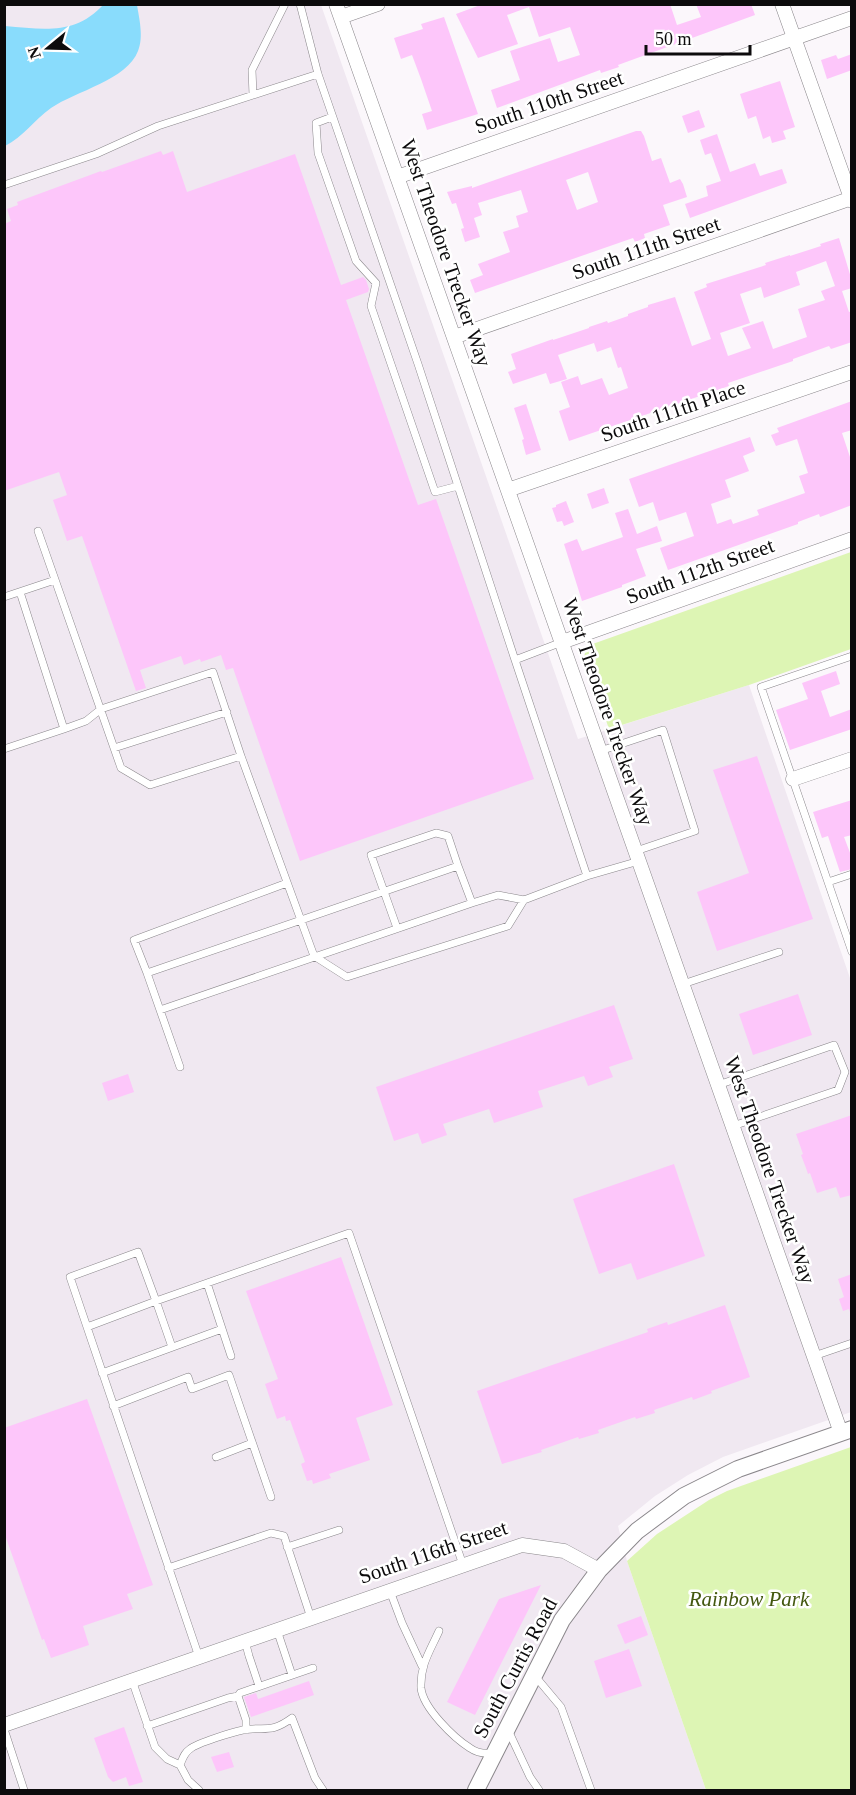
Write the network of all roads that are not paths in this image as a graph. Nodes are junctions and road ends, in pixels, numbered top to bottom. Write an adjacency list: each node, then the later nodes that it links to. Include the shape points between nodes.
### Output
1 (285, 4): 9 (lane, via 252,69)
2 (300, 4): 8 (lane)
3 (378, 4): 5 (street)
4 (782, 4): 7 (street)
5 (338, 11): 11 (street, West Theodore Trecker Way)
6 (852, 18): 7 (street, South 110th Street)
7 (794, 39): 11 (street, South 110th Street); 13 (street)
8 (318, 74): 9 (lane); 10 (lane)
9 (253, 95): 12 (lane, via 158,126 96,154)
10 (332, 117): 14 (lane); 15 (lane, via 316,123 318,153 356,261)
11 (397, 177): 16 (street, West Theodore Trecker Way)
12 (4, 185)
13 (851, 199): 16 (street, South 111th Street)
14 (388, 278): 15 (lane); 18 (lane)
15 (376, 283): 18 (lane, via 372,306 435,492)
16 (454, 337): 19 (street, West Theodore Trecker Way)
17 (852, 372): 19 (street, South 111th Place)
18 (458, 486): 27 (lane)
19 (508, 490): 25 (street, West Theodore Trecker Way)
20 (38, 531): 22 (lane)
21 (852, 539): 25 (street, South 112th Street)
22 (55, 580): 23 (lane); 28 (lane)
23 (20, 591): 24 (lane); 30 (lane)
24 (4, 597)
25 (562, 642): 27 (lane); 33 (street, West Theodore Trecker Way)
26 (852, 656): 36 (lane, via 761,687)
27 (515, 660): 40 (lane)
28 (101, 709): 29 (lane, via 213,672); 30 (lane, via 86,721); 31 (lane)
29 (227, 712): 31 (lane); 34 (lane)
30 (64, 729): 32 (lane)
31 (114, 748): 34 (lane, via 121,768 150,785)
32 (4, 749)
33 (600, 751): 37 (street, West Theodore Trecker Way); 37 (lane, via 663,730 695,831)
34 (241, 756): 42 (lane)
35 (852, 759): 36 (street)
36 (793, 779): 41 (lane)
37 (637, 856): 40 (lane); 52 (street, West Theodore Trecker Way)
38 (458, 866): 43 (lane); 43 (lane, via 448,836 436,833 371,855); 45 (lane)
39 (852, 874): 41 (lane)
40 (587, 876): 44 (lane)
41 (828, 882): 49 (lane)
42 (287, 883): 46 (lane); 51 (lane, via 135,940)
43 (384, 891): 46 (lane); 47 (lane)
44 (524, 900): 45 (lane, via 498,895); 50 (lane, via 508,926 347,977)
45 (472, 903): 47 (lane)
46 (301, 920): 50 (lane); 51 (lane)
47 (397, 928): 50 (lane)
48 (780, 952): 52 (lane)
49 (852, 952)
50 (314, 956): 53 (lane)
51 (147, 973): 53 (lane)
52 (682, 984): 55 (street, West Theodore Trecker Way)
53 (160, 1010): 54 (lane)
54 (180, 1067)
55 (718, 1085): 56 (street, West Theodore Trecker Way); 56 (lane, via 834,1046 845,1072 838,1090)
56 (733, 1126): 64 (street, West Theodore Trecker Way)
57 (207, 1283): 58 (lane); 60 (lane); 73 (lane, via 349,1233)
58 (156, 1301): 59 (lane); 59 (lane, via 138,1252 128,1255 70,1277); 62 (lane)
59 (87, 1327): 65 (lane)
60 (222, 1329): 62 (lane); 63 (lane)
61 (852, 1343): 64 (lane)
62 (172, 1347): 65 (lane)
63 (231, 1356)
64 (814, 1356): 67 (street, West Theodore Trecker Way)
65 (102, 1373): 66 (lane)
66 (113, 1406): 68 (lane, via 188,1377 192,1389 229,1375); 74 (lane)
67 (846, 1431): 75 (street, via 738,1469 684,1496 637,1531)
68 (252, 1443): 69 (lane); 70 (lane)
69 (216, 1457)
70 (271, 1497)
71 (339, 1530): 72 (lane)
72 (287, 1547): 74 (lane, via 284,1536 271,1533); 77 (lane)
73 (463, 1565): 75 (street, South 116th Street, via 522,1545 564,1551); 76 (street, South 116th Street)
74 (168, 1568): 81 (lane)
75 (599, 1570): 85 (street, South Curtis Road, via 562,1620)
76 (390, 1591): 77 (street, South 116th Street); 82 (lane)
77 (311, 1618): 78 (street, South 116th Street)
78 (277, 1630): 80 (street, South 116th Street); 84 (lane)
79 (439, 1631): 82 (lane)
80 (245, 1641): 81 (street, South 116th Street); 87 (lane)
81 (199, 1657): 86 (street, South 116th Street)
82 (422, 1666): 93 (lane, via 421,1690 435,1715 471,1749)
83 (313, 1668): 84 (lane)
84 (292, 1675): 87 (lane)
85 (534, 1675): 91 (street, South Curtis Road); 100 (lane, via 561,1707)
86 (132, 1680): 89 (lane); 90 (street, South 116th Street)
87 (259, 1686): 88 (lane)
88 (238, 1696): 89 (lane); 92 (lane)
89 (147, 1726): 94 (lane, via 159,1752)
90 (4, 1727): 95 (lane)
91 (507, 1728): 93 (street, South Curtis Road); 99 (lane)
92 (246, 1730): 94 (lane, via 191,1748); 97 (lane, via 273,1728 292,1718)
93 (495, 1753): 98 (street, South Curtis Road)
94 (180, 1765): 96 (lane)
95 (24, 1791)
96 (198, 1791)
97 (323, 1791)
98 (476, 1791)
99 (539, 1791)
100 (591, 1791)

